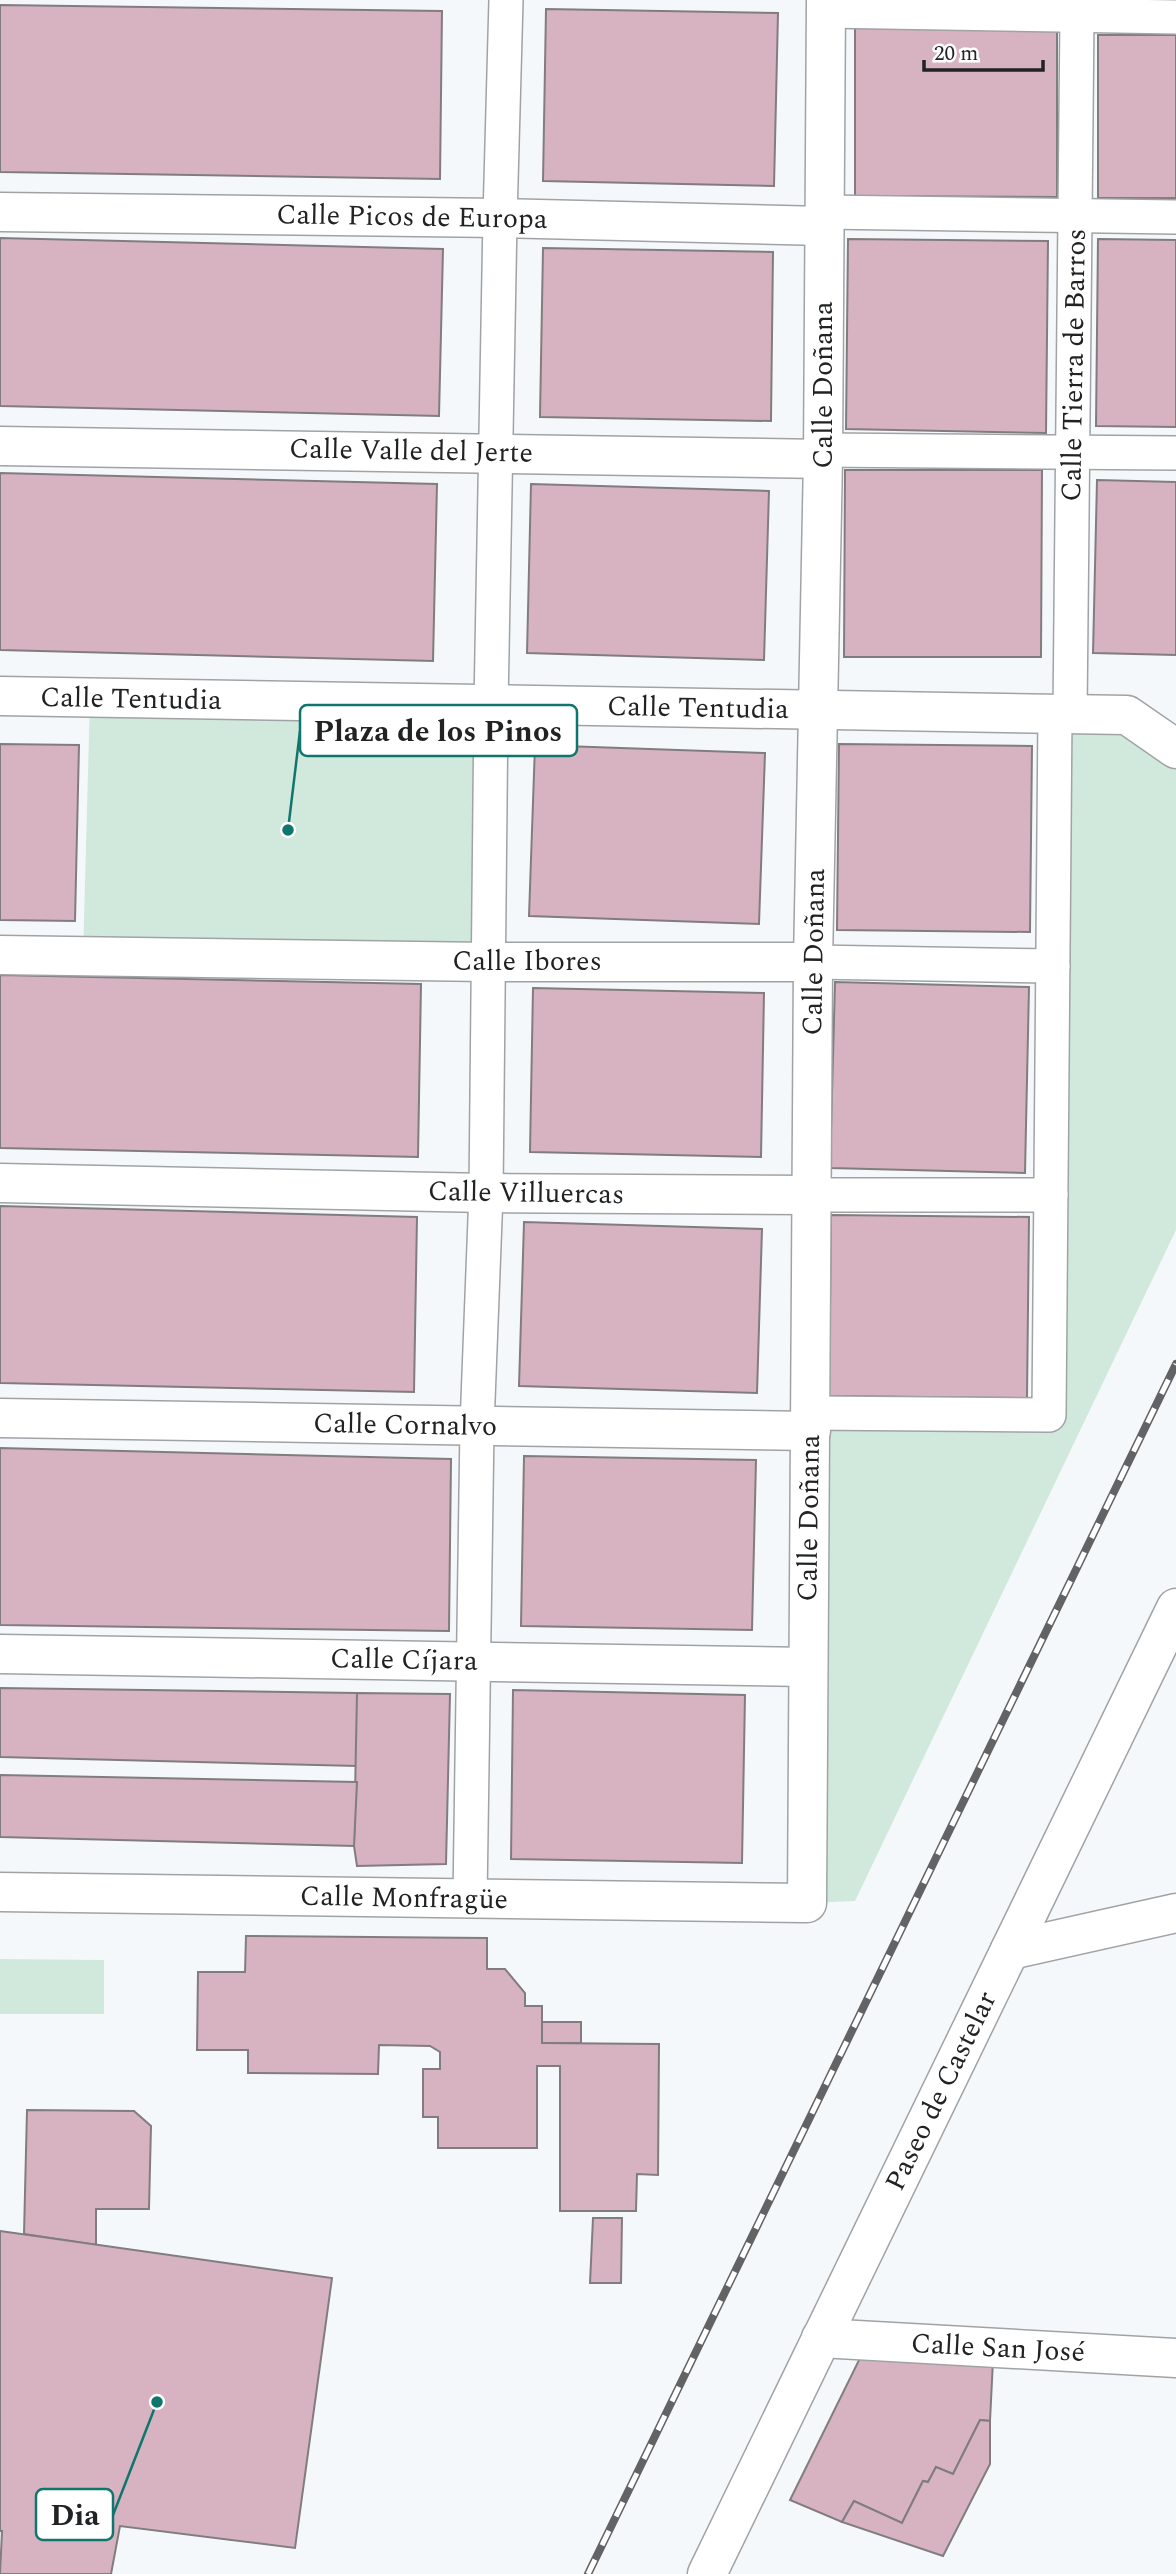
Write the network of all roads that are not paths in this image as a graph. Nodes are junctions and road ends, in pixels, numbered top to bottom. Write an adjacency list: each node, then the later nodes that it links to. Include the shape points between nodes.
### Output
1 (506, 0): 8 (street)
2 (826, 6): 3 (street); 9 (street, Calle Doñana)
3 (1077, 16): 4 (street); 6 (street, Calle Tierra de Barros)
4 (1176, 18)
5 (0, 212): 8 (street, Calle Picos de Europa)
6 (1075, 215): 7 (street); 9 (street); 12 (street, Calle Tierra de Barros)
7 (1176, 217)
8 (500, 218): 9 (street, Calle Picos de Europa); 11 (street)
9 (823, 219): 14 (street, Calle Doñana)
10 (0, 446): 11 (street, Calle Valle del Jerte)
11 (497, 452): 14 (street, Calle Valle del Jerte); 16 (street)
12 (1073, 452): 13 (street); 14 (street); 18 (street, Calle Tierra de Barros)
13 (1176, 453)
14 (823, 454): 17 (street, Calle Doñana)
15 (0, 696): 16 (street, Calle Tentudia)
16 (491, 705): 17 (street, Calle Tentudia); 21 (street)
17 (819, 710): 18 (street, Calle Tentudia); 22 (street, Calle Doñana)
18 (1063, 714): 19 (street, Calle Tentudia, via 1127,715); 23 (street, Calle Tierra de Barros)
19 (1176, 749)
20 (0, 954): 21 (street, Calle Ibores)
21 (487, 962): 22 (street, Calle Ibores); 25 (street)
22 (813, 962): 23 (street, Calle Ibores); 26 (street, Calle Doñana)
23 (1053, 966): 27 (street, Calle Tierra de Barros)
24 (0, 1183): 25 (street, Calle Villuercas)
25 (486, 1193): 26 (street, Calle Villuercas); 30 (street)
26 (812, 1195): 27 (street, Calle Villuercas); 29 (street, Calle Doñana)
27 (1051, 1195): 29 (street, Calle Tierra de Barros, via 1049,1415)
28 (0, 1418): 30 (street, Calle Cornalvo)
29 (811, 1422): 30 (street, Calle Cornalvo); 34 (street, Calle Doñana)
30 (477, 1426): 33 (street)
31 (1176, 1608): 39 (street, Paseo de Castelar)
32 (0, 1654): 33 (street, Calle Cíjara)
33 (475, 1661): 34 (street, Calle Cíjara); 36 (street)
34 (807, 1667): 37 (street, Calle Doñana)
35 (0, 1892): 36 (street, Calle Monfragüe)
36 (470, 1899): 37 (street, Calle Monfragüe)
37 (807, 1903)
38 (1176, 1913): 39 (street)
39 (1010, 1950): 40 (street, Paseo de Castelar)
40 (821, 2338): 41 (street, Calle San José); 42 (street, Paseo de Castelar)
41 (1176, 2358)
42 (707, 2574)

